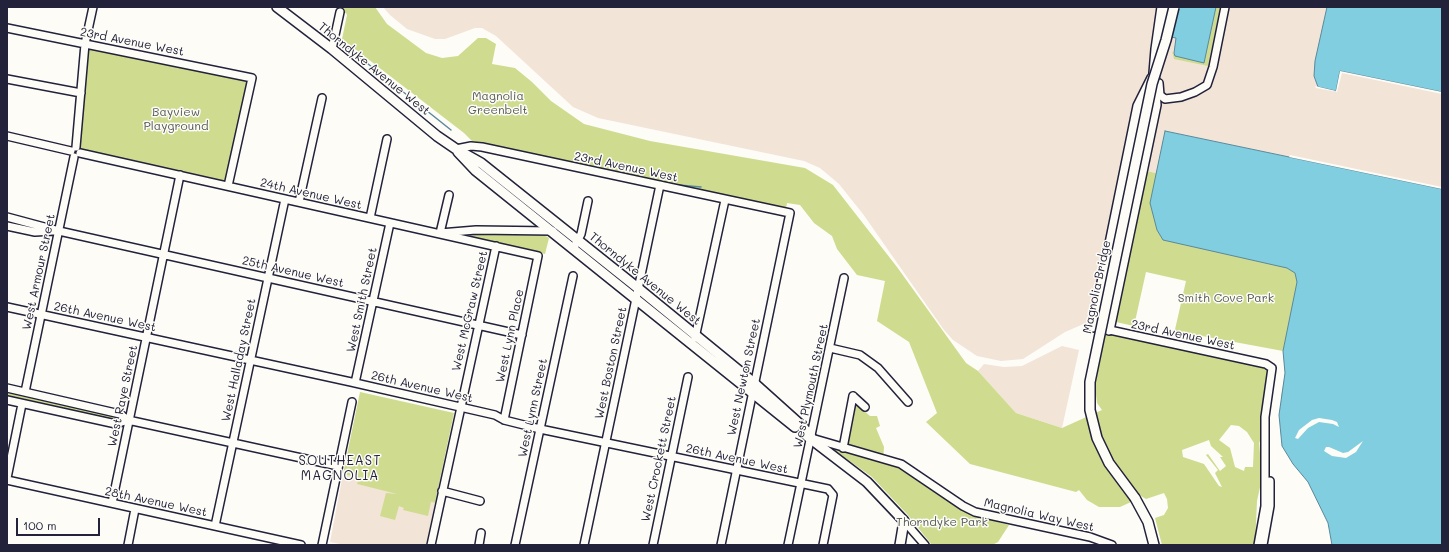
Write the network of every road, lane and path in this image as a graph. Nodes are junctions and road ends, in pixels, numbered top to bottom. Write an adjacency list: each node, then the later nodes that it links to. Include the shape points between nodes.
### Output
1 (92, 7): 9 (street, West Armour Street)
2 (276, 7): 10 (main road, Thorndyke Avenue West)
3 (1162, 7): 11 (main road, Magnolia Bridge)
4 (1168, 7): 6 (street, via 1158,77 1160,95 1165,99 1181,97 1207,85)
5 (1174, 7): 11 (main road, Magnolia Bridge, bridge, via 1164,47)
6 (1225, 7)
7 (340, 12): 10 (street)
8 (7, 28): 9 (street, 23rd Avenue West)
9 (85, 44): 13 (street, West Armour Street); 21 (street, 23rd Avenue West, via 252,78)
10 (332, 49): 17 (main road, Thorndyke Avenue West)
11 (1154, 73): 49 (main road, bridge, via 1138,106); 50 (main road, bridge, via 1156,105); 103 (main road, Magnolia Bridge, bridge, via 1094,357 1089,392 1092,420 1101,447 1148,522)
12 (7, 79): 13 (street)
13 (80, 93): 18 (street, West Armour Street)
14 (322, 98): 26 (street)
15 (7, 136): 18 (street, 24th Avenue West)
16 (387, 139): 29 (street)
17 (456, 150): 20 (street, 23rd Avenue West, via 471,146 482,147); 32 (main road, Thorndyke Avenue West, via 481,163)
18 (75, 152): 19 (street, 24th Avenue West); 33 (street, West Armour Street)
19 (180, 175): 21 (street, 24th Avenue West); 38 (street, West Raye Street)
20 (660, 185): 25 (street, 23rd Avenue West); 43 (street, West Boston Street)
21 (228, 186): 23 (street, 24th Avenue West)
22 (449, 195): 34 (street)
23 (285, 199): 26 (street, 24th Avenue West); 41 (street, West Halladay Street)
24 (588, 200): 35 (street)
25 (725, 200): 27 (street, 23rd Avenue West); 52 (street)
26 (299, 202): 29 (street, 24th Avenue West)
27 (790, 213): 59 (street, West Newton Street)
28 (7, 217): 33 (street, 25th Avenue West)
29 (370, 218): 30 (street, 24th Avenue West)
30 (390, 223): 34 (street, 24th Avenue West); 45 (street, West Smith Street)
31 (7, 226): 33 (street, 25th Avenue West, via 35,232)
32 (556, 229): 34 (street); 35 (main road, Thorndyke Avenue West); 37 (main road, Thorndyke Avenue West)
33 (59, 231): 38 (street, 25th Avenue West); 47 (street, West Armour Street)
34 (440, 233): 36 (street, 24th Avenue West)
35 (578, 240): 37 (street); 43 (main road, Thorndyke Avenue West)
36 (496, 246): 39 (street, 24th Avenue West); 48 (street, West McGraw Street)
37 (573, 249): 44 (main road, Thorndyke Avenue West)
38 (163, 255): 41 (street, 25th Avenue West); 53 (street, West Raye Street)
39 (538, 256): 51 (street, West Lynn Place)
40 (573, 276): 71 (street, West Lynn Street)
41 (268, 278): 45 (street, 25th Avenue West); 56 (street, West Halladay Street)
42 (844, 278): 55 (street, West Plymouth Street)
43 (638, 289): 44 (street, West Boston Street); 52 (main road, Thorndyke Avenue West)
44 (636, 300): 54 (main road, Thorndyke Avenue West); 73 (street, West Boston Street)
45 (372, 302): 48 (street, 25th Avenue West); 58 (street, West Smith Street)
46 (7, 307): 47 (street, 26th Avenue West)
47 (41, 314): 53 (street, 26th Avenue West); 61 (street, West Armour Street)
48 (478, 326): 51 (street, 25th Avenue West); 68 (street, West McGraw Street)
49 (1093, 327): 50 (street, 23rd Avenue West)
50 (1109, 330): 77 (street, 23rd Avenue West, via 1268,365 1273,371 1265,417)
51 (522, 335): 70 (street, West Lynn Place)
52 (696, 335): 54 (street); 59 (main road, Thorndyke Avenue West)
53 (146, 337): 56 (street, 26th Avenue West); 69 (street, West Raye Street)
54 (693, 346): 62 (main road, Thorndyke Avenue West)
55 (830, 348): 65 (street, via 860,355 878,368); 72 (street, West Plymouth Street)
56 (251, 360): 58 (street, 26th Avenue West); 74 (street, West Halladay Street)
57 (688, 376): 76 (street, West Crockett Street)
58 (355, 383): 68 (street, 26th Avenue West)
59 (754, 383): 62 (street, West Newton Street); 72 (main road, Thorndyke Avenue West, via 803,427)
60 (7, 388): 61 (street)
61 (25, 392): 69 (street, via 120,414)
62 (752, 393): 72 (main road, Thorndyke Avenue West); 79 (street, West Newton Street)
63 (7, 400): 66 (street)
64 (352, 402): 78 (street)
65 (908, 402)
66 (22, 404): 69 (street, via 116,424); 80 (street)
67 (865, 407): 75 (street, via 853,396)
68 (460, 408): 70 (street, 26th Avenue West); 82 (street, West McGraw Street)
69 (128, 420): 74 (street); 84 (street, West Raye Street)
70 (504, 420): 71 (street, 26th Avenue West)
71 (540, 429): 73 (street, 26th Avenue West); 94 (street, West Lynn Street)
72 (811, 438): 75 (street, Magnolia Way West); 81 (street, West Plymouth Street); 86 (main road, Thorndyke Avenue West, via 867,482)
73 (606, 442): 76 (street, 26th Avenue West); 95 (street, West Boston Street)
74 (233, 443): 78 (street); 87 (street, West Halladay Street)
75 (843, 448): 102 (street, Magnolia Way West, via 907,466 975,512 1090,537)
76 (671, 456): 79 (street, 26th Avenue West); 96 (street, West Crockett Street)
77 (1267, 457): 104 (street, via 1265,506); 105 (street, via 1271,494)
78 (338, 466): 91 (street)
79 (736, 470): 81 (street, 26th Avenue West); 97 (street, West Newton Street)
80 (7, 479): 84 (street, 28th Avenue West)
81 (801, 483): 98 (street, West Plymouth Street); 99 (street, 26th Avenue West, via 831,490 833,495)
82 (442, 491): 83 (street); 92 (street, West McGraw Street)
83 (480, 501)
84 (112, 503): 85 (street, 28th Avenue West)
85 (136, 509): 87 (street, 28th Avenue West); 89 (street)
86 (904, 521): 100 (main road); 101 (street, Thorndyke Avenue West)
87 (215, 526): 90 (street, 28th Avenue West)
88 (481, 533): 93 (street)
89 (128, 545)
90 (301, 545)
91 (322, 545)
92 (431, 545)
93 (479, 545)
94 (515, 545)
95 (584, 545)
96 (653, 545)
97 (721, 545)
98 (788, 545)
99 (823, 545)
100 (900, 545)
101 (925, 545)
102 (1112, 545)
103 (1154, 545)
104 (1258, 545)
105 (1263, 545)

